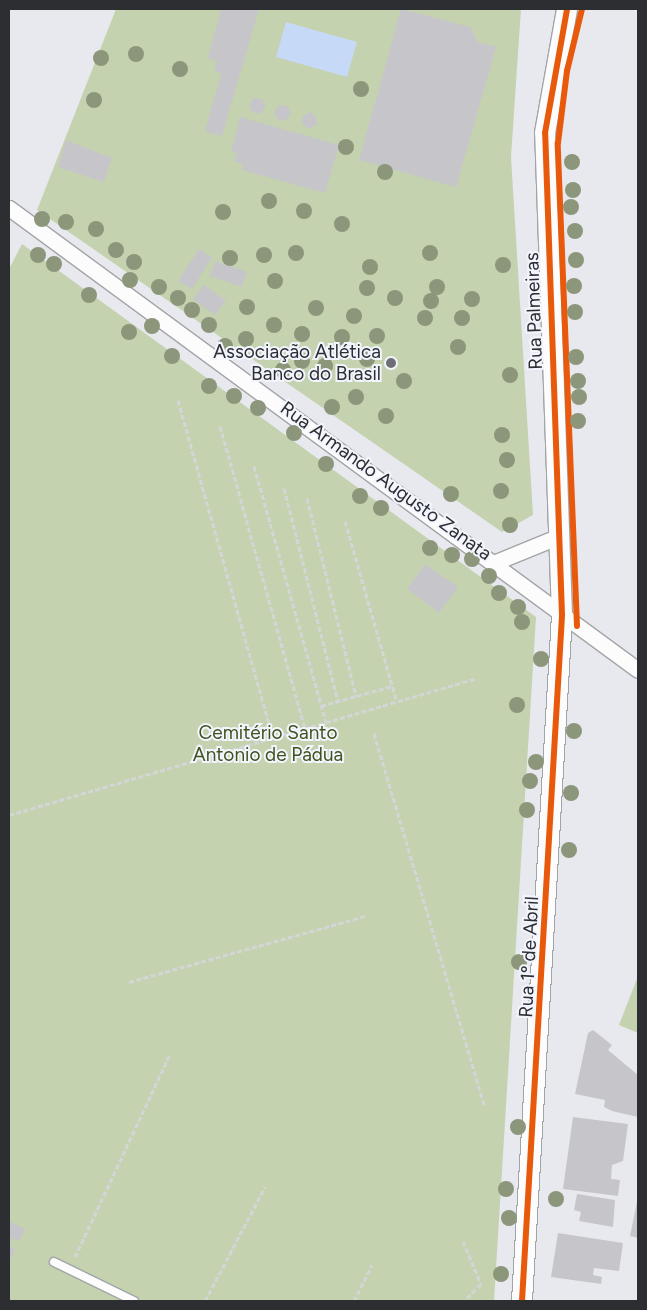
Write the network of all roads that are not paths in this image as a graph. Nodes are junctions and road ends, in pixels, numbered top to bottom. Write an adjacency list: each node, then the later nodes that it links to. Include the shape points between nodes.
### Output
1 (567, 9): 3 (street, Rua Palmeiras, via 545,133)
2 (9, 208): 4 (street, Rua Armando Augusto Zanata)
3 (557, 537): 4 (street); 5 (street, Rua Palmeiras)
4 (496, 562): 5 (street, Rua Armando Augusto Zanata)
5 (562, 615): 6 (street, Rua Armando Augusto Zanata); 9 (street, Rua 1º de Abril)
6 (638, 670)
7 (54, 1262): 8 (lane)
8 (134, 1301)
9 (522, 1301)

